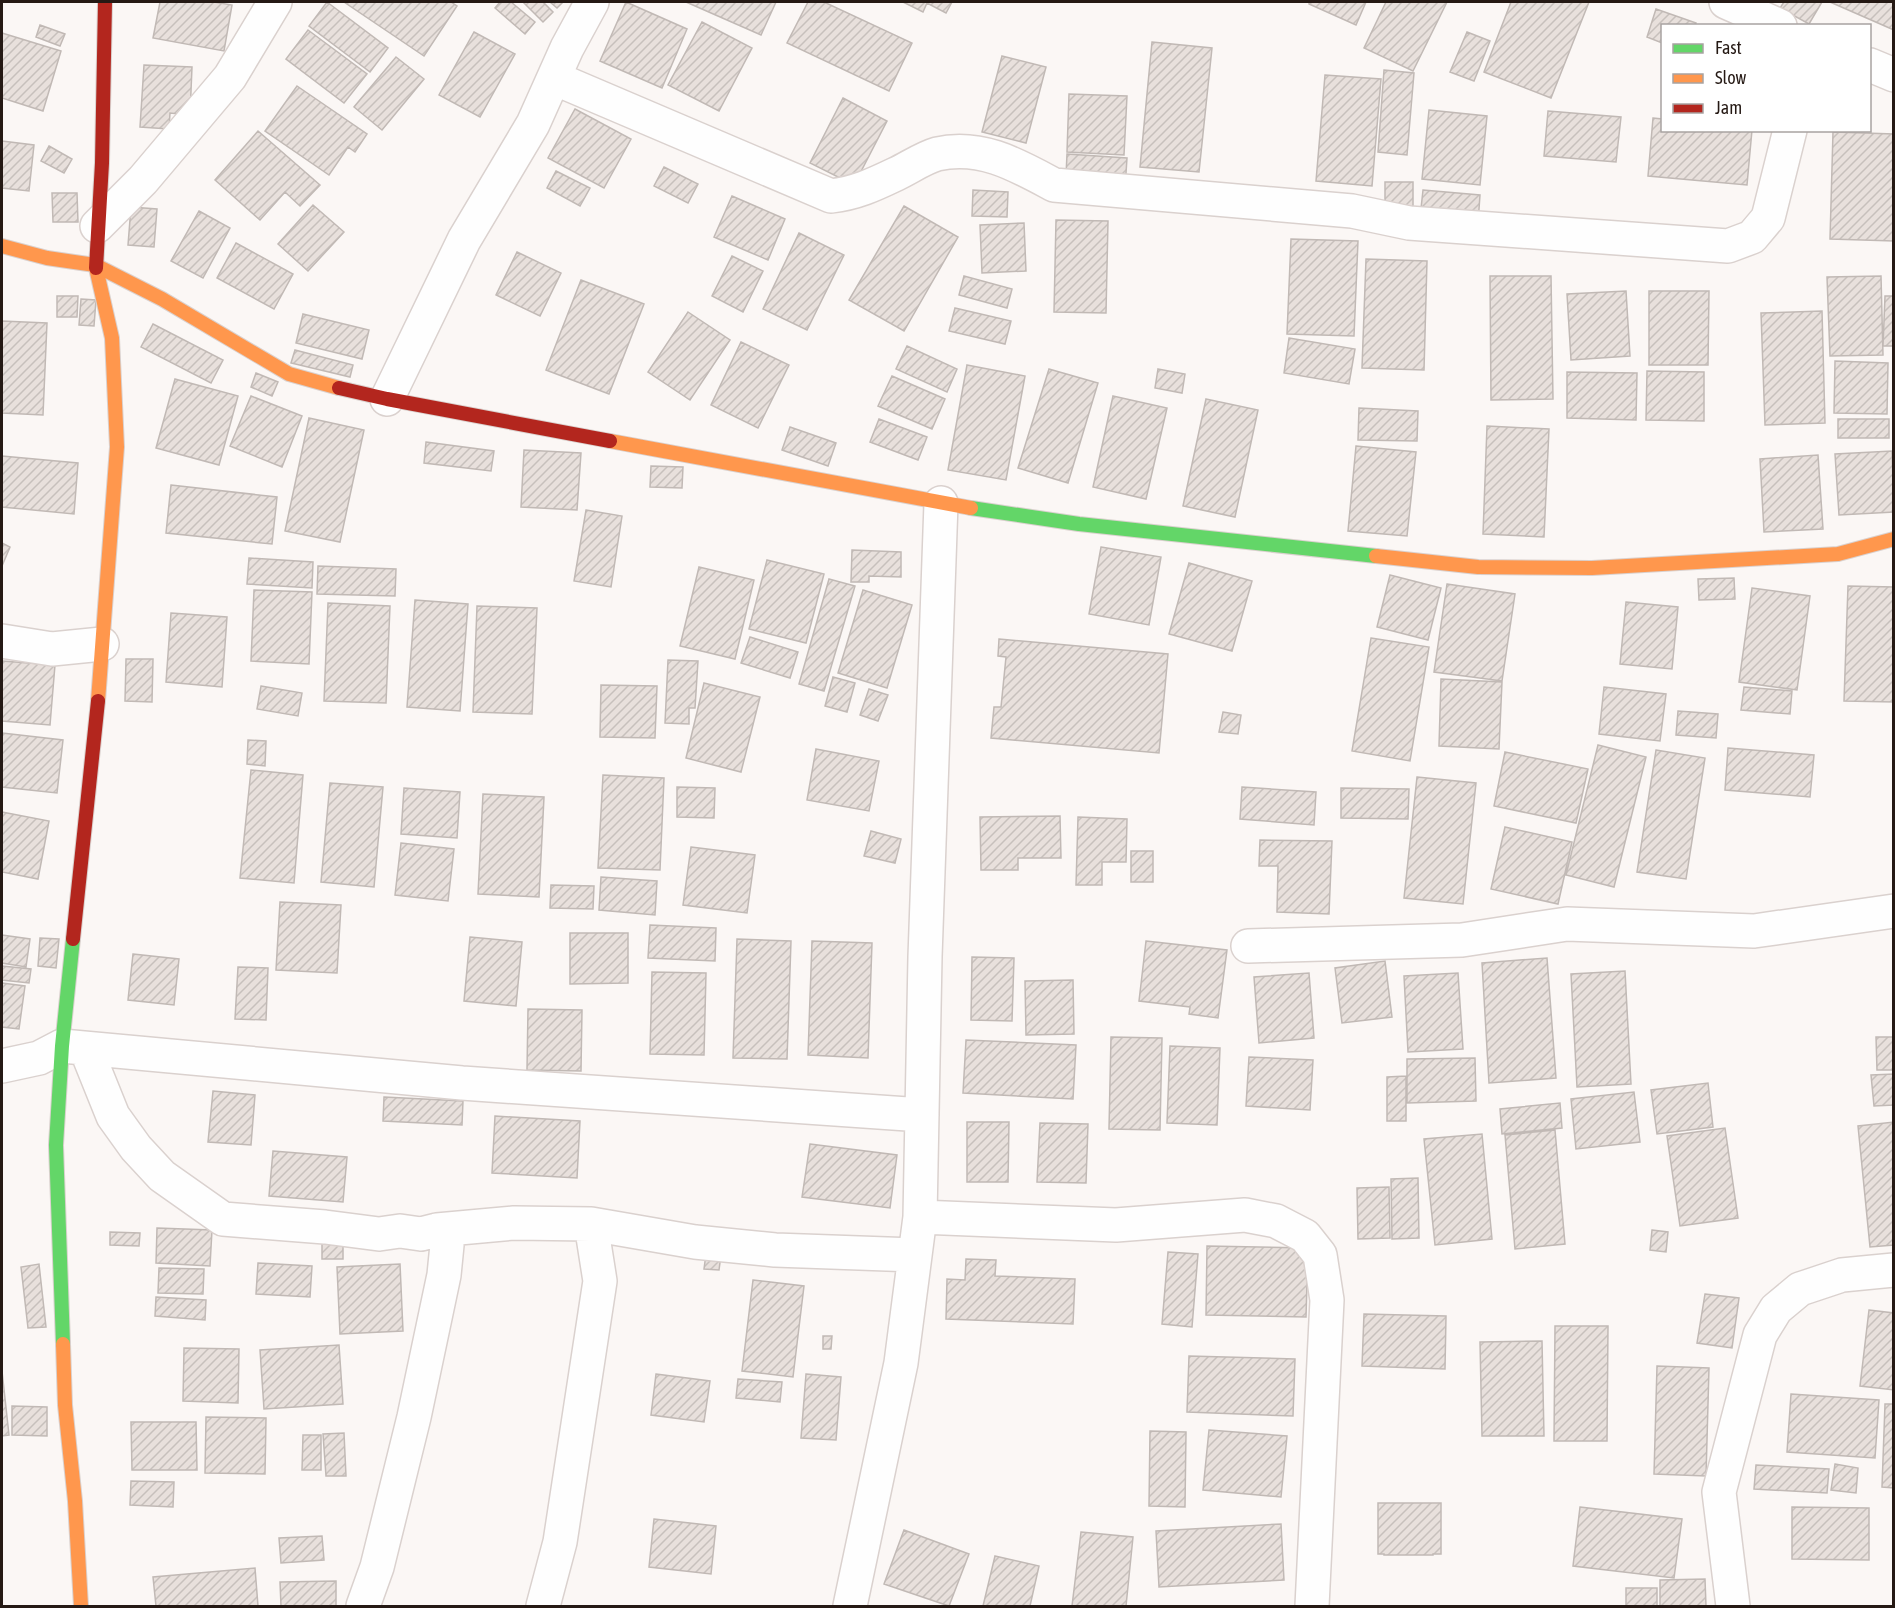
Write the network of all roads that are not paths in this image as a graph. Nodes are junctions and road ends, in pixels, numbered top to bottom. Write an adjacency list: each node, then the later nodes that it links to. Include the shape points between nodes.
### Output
1 (105, 2): 10 (street)
2 (275, 2): 10 (street, via 230,77 143,180)
3 (592, 2): 8 (street)
4 (1726, 2): 5 (street)
5 (1776, 24)
6 (1871, 65): 7 (street)
7 (1893, 75)
8 (554, 78): 9 (street, via 831,195 852,194 936,155 964,150 995,156 1054,185 1352,211 1409,223 1728,246 1752,237 1768,218); 13 (street, via 533,124 464,240)
9 (1790, 132)
10 (97, 226): 12 (street)
11 (2, 246): 12 (street)
12 (95, 265): 13 (street, via 162,298 289,374); 17 (street, via 112,338 117,447)
13 (387, 399): 14 (street)
14 (941, 504): 15 (street, via 1079,524 1478,567 1592,568 1838,554); 22 (street)
15 (1893, 539)
16 (2, 641): 17 (street, via 52,649)
17 (102, 644): 20 (street)
18 (1893, 911): 19 (street, via 1754,931 1567,924 1462,940)
19 (1248, 946)
20 (74, 1048): 21 (street); 22 (street, via 462,1083); 25 (street, via 136,1148 162,1176 223,1219 379,1234); 28 (street, via 56,1146 65,1405)
21 (2, 1066)
22 (922, 1115): 23 (street)
23 (920, 1217): 26 (street); 32 (street, via 1116,1225 1245,1215 1276,1221 1305,1236 1320,1255 1327,1300)
24 (591, 1224): 25 (street, via 514,1223); 26 (street, via 695,1242 775,1250); 30 (street, via 600,1281 560,1542)
25 (436, 1230): 29 (street, via 447,1245 444,1275 414,1417 377,1567)
26 (915, 1255): 31 (street, via 900,1364)
27 (1893, 1270): 33 (street, via 1842,1275 1800,1289 1776,1309 1760,1335 1719,1492)
28 (81, 1606)
29 (363, 1606)
30 (543, 1606)
31 (850, 1606)
32 (1312, 1606)
33 (1733, 1606)

